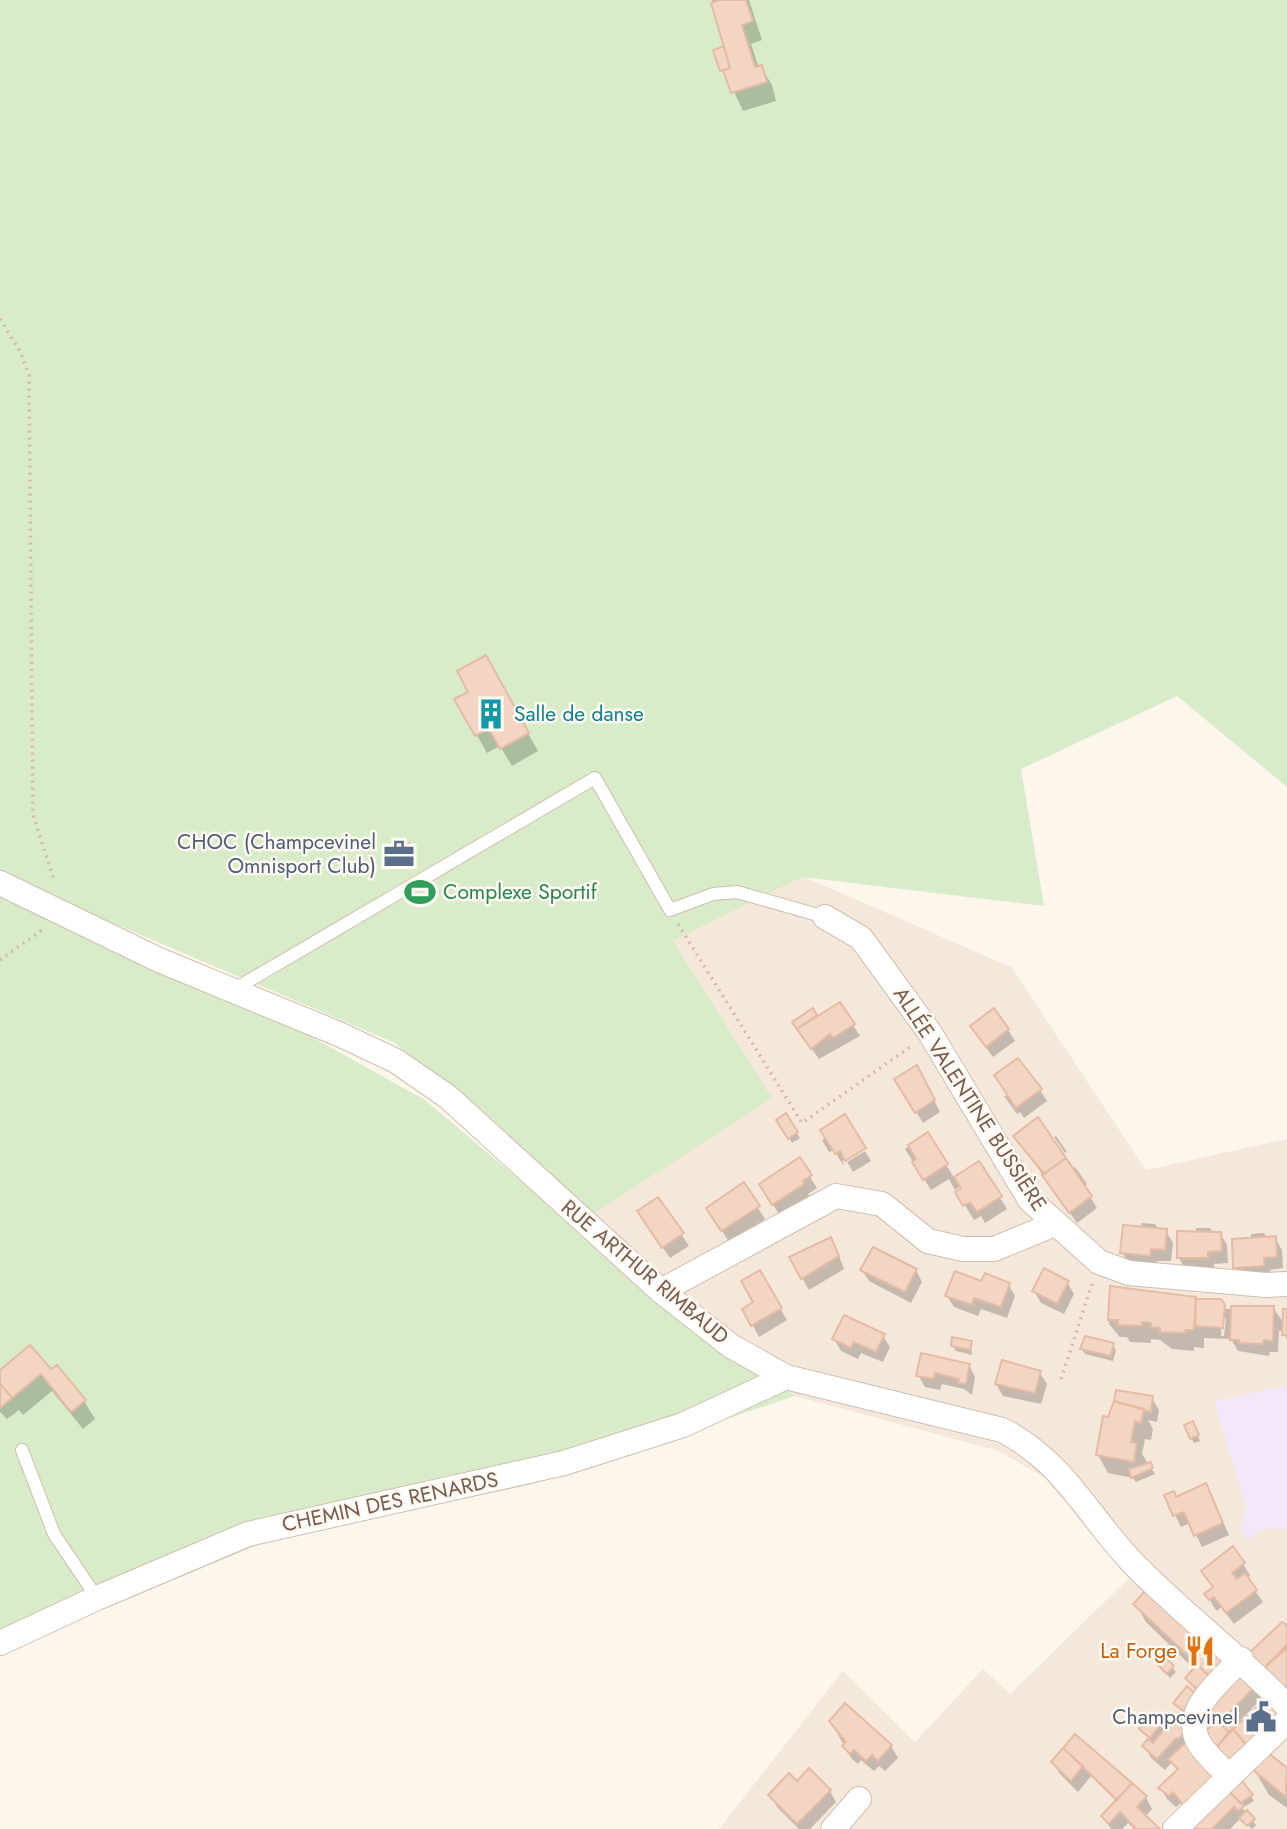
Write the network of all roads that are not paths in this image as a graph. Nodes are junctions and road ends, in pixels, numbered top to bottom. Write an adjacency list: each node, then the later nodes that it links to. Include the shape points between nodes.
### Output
1 (0, 883): 3 (street, RUE ARTHUR RIMBAUD)
2 (825, 917): 3 (lane, via 737,892 713,894 670,910 595,778); 4 (street, ALLÉE VALENTINE BUSSIÈRE, via 861,938 930,1033 1030,1200)
3 (233, 990): 6 (street, RUE ARTHUR RIMBAUD, via 396,1061 448,1097)
4 (1055, 1224): 5 (street, ALLÉE VALENTINE BUSSIÈRE, via 1099,1262 1129,1273); 6 (street, via 994,1249 963,1249 928,1241 882,1204 836,1196)
5 (1287, 1284)
6 (661, 1291): 7 (street, RUE ARTHUR RIMBAUD, via 731,1346)
7 (786, 1377): 9 (street, CHEMIN DES RENARDS, via 683,1425 564,1463 248,1534); 11 (street, RUE ARTHUR RIMBAUD, via 1002,1430 1028,1443 1055,1466 1133,1562)
8 (22, 1450): 9 (lane, via 54,1534)
9 (97, 1598): 10 (street, CHEMIN DES RENARDS)
10 (0, 1643)
11 (1241, 1659): 12 (street, RUE ARTHUR RIMBAUD); 14 (street, via 1199,1706 1195,1718 1198,1742)
12 (1287, 1706)
13 (1287, 1721): 14 (street)
14 (1229, 1776): 17 (street)
15 (859, 1799): 16 (street)
16 (833, 1829)
17 (1175, 1829)

